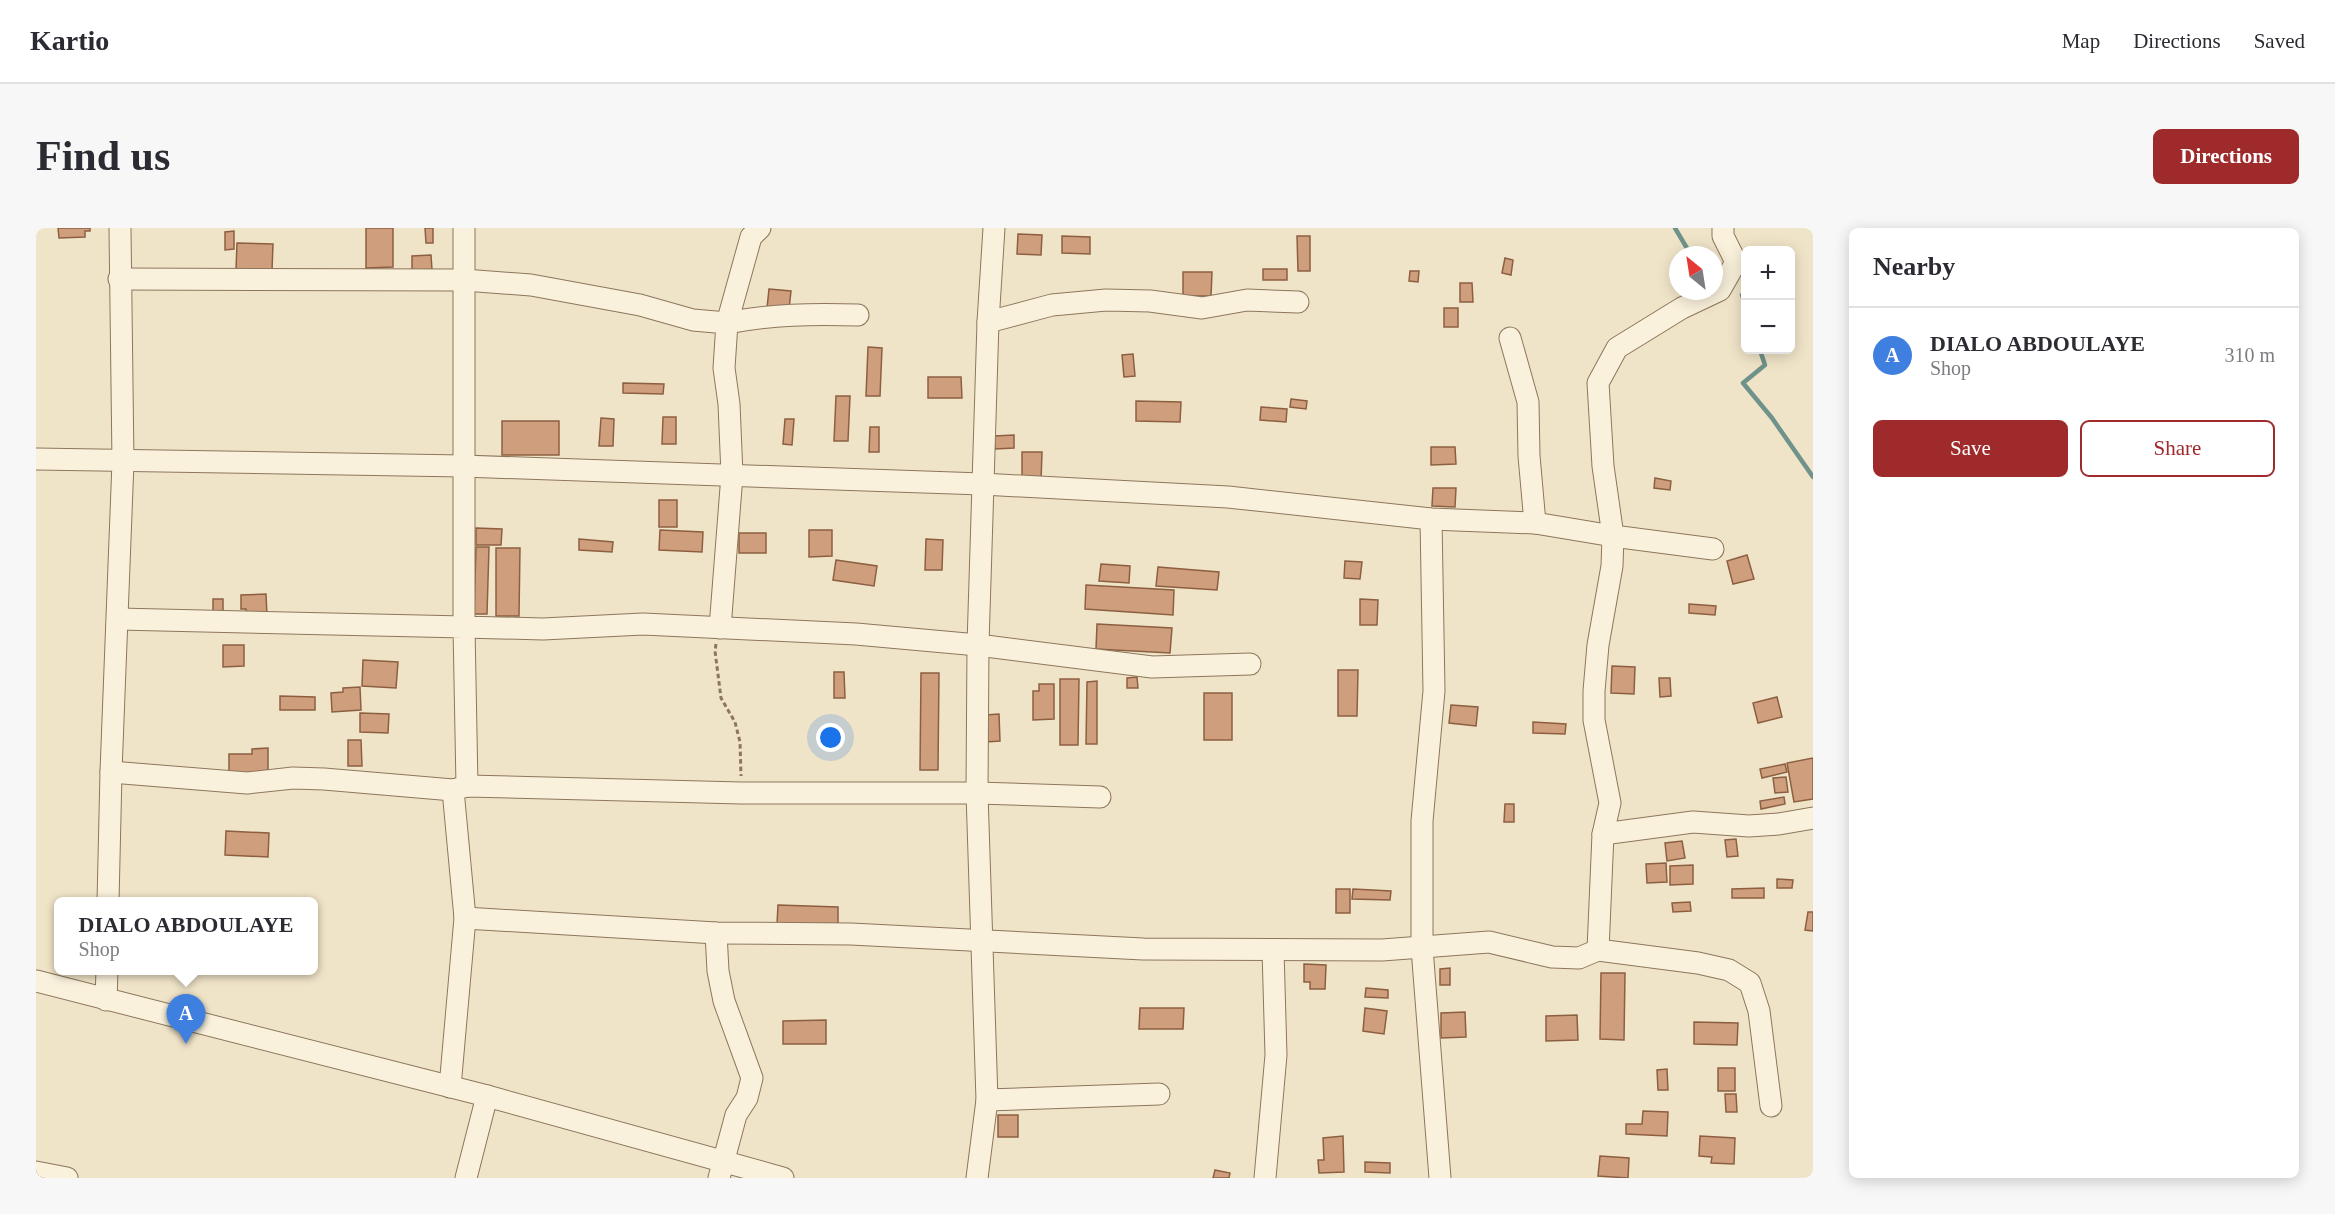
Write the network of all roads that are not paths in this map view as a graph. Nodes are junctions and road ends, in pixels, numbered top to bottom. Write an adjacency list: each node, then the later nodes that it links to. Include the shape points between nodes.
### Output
1 (120, 228): 6 (street)
2 (464, 228): 7 (street)
3 (760, 228): 11 (street, via 751,237)
4 (994, 228): 10 (street)
5 (1723, 228): 20 (street, via 1736,262 1720,290 1617,348 1598,383 1602,466)
6 (119, 279): 7 (street); 14 (street)
7 (464, 280): 11 (street, via 531,285 640,304 693,320); 15 (street)
8 (1298, 302): 10 (street, via 1247,300 1202,308 1106,300 1052,305)
9 (858, 315): 11 (street, via 793,314)
10 (988, 322): 17 (street)
11 (727, 323): 16 (street, via 724,368)
12 (1510, 338): 19 (street, via 1528,402)
13 (36, 459): 14 (street)
14 (123, 462): 15 (street); 22 (street)
15 (463, 466): 16 (street); 23 (street)
16 (732, 475): 17 (street); 24 (street)
17 (982, 484): 18 (street, via 1228,497); 25 (street)
18 (1431, 519): 19 (street); 37 (street, via 1434,691 1422,821)
19 (1535, 523): 20 (street)
20 (1613, 536): 21 (street); 32 (street, via 1594,691 1594,720 1610,802)
21 (1713, 549)
22 (118, 619): 23 (street); 27 (street)
23 (464, 627): 24 (street, via 543,629 643,624); 28 (street)
24 (720, 628): 25 (street)
25 (978, 645): 26 (street, via 1152,667); 29 (street)
26 (1250, 664)
27 (111, 772): 28 (street, via 247,783 293,778); 33 (street)
28 (460, 788): 29 (street); 34 (street)
29 (977, 793): 30 (street); 36 (street)
30 (1100, 797)
31 (1813, 818): 32 (street, via 1749,826 1693,822)
32 (1603, 834): 39 (street)
33 (108, 897)
34 (465, 918): 35 (street); 43 (street)
35 (716, 933): 36 (street); 48 (street, via 723,1001 752,1078 747,1098 736,1115)
36 (982, 940): 38 (street, via 1143,949); 46 (street)
37 (1422, 948): 38 (street); 39 (street, via 1489,942 1552,957 1579,958); 55 (street)
38 (1273, 950): 54 (street, via 1276,1055)
39 (1598, 950): 47 (street, via 1698,963 1729,970 1750,983 1759,1011)
40 (107, 975): 42 (street)
41 (36, 981): 42 (street)
42 (106, 1000): 43 (street)
43 (450, 1087): 45 (street)
44 (1159, 1094): 46 (street)
45 (488, 1096): 48 (street); 51 (street)
46 (987, 1100): 53 (street)
47 (1771, 1106)
48 (721, 1169): 52 (street)
49 (36, 1172): 50 (street)
50 (67, 1178)
51 (466, 1178)
52 (783, 1178)
53 (977, 1178)
54 (1265, 1178)
55 (1440, 1178)

